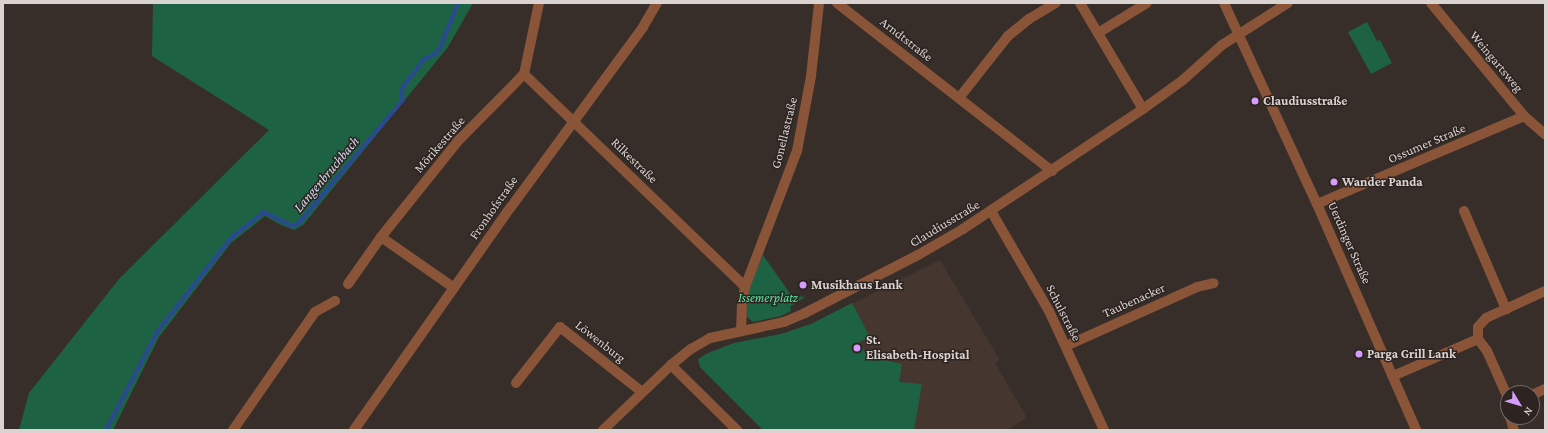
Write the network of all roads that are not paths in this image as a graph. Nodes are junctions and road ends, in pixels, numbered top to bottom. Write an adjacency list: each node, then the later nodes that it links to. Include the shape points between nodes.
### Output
1 (539, 3): 13 (street)
2 (657, 3): 17 (street, Fronhofstraße, via 634,39)
3 (819, 3): 26 (street, Gonellastraße, via 811,76 797,151)
4 (837, 3): 14 (street, Arndtstraße)
5 (1056, 3): 14 (street, via 1029,19 1008,36)
6 (1080, 3): 11 (street)
7 (1147, 3): 11 (street)
8 (1224, 3): 12 (street, Uerdinger Straße)
9 (1288, 3): 12 (street, Claudiusstraße)
10 (1431, 3): 16 (street, Weingartsweg)
11 (1098, 33): 15 (street)
12 (1238, 34): 15 (street, Claudiusstraße, via 1183,80); 20 (street, Uerdinger Straße)
13 (524, 74): 17 (street, Rilkestraße); 23 (street, Mörikestraße, via 457,142)
14 (959, 98): 19 (street, Arndtstraße)
15 (1143, 109): 19 (street, Claudiusstraße)
16 (1524, 116): 18 (street, Weingartsweg); 20 (street, Ossumer Straße)
17 (573, 121): 26 (street, Rilkestraße); 27 (street, Fronhofstraße)
18 (1545, 134)
19 (1052, 172): 21 (street, Claudiusstraße)
20 (1317, 204): 35 (street, Uerdinger Straße)
21 (991, 211): 31 (street, Claudiusstraße, via 918,255 807,313 784,322); 33 (street, Schulstraße, via 1029,274)
22 (1464, 211): 30 (street)
23 (381, 237): 25 (street, Mörikestraße); 27 (street)
24 (1214, 283): 33 (street, Taubenacker, via 1197,287)
25 (348, 284)
26 (745, 287): 31 (street)
27 (454, 288): 40 (street, Fronhofstraße)
28 (1545, 291): 30 (street)
29 (334, 301): 39 (street, via 315,312)
30 (1506, 309): 32 (street, via 1486,318 1478,327)
31 (741, 331): 34 (street, via 710,338)
32 (1478, 339): 35 (street); 37 (street, via 1487,351)
33 (1066, 346): 43 (street, Schulstraße)
34 (671, 364): 38 (street); 42 (street)
35 (1392, 376): 44 (street, Uerdinger Straße)
36 (516, 383): 38 (street, Löwenburg, via 560,327)
37 (1502, 385)
38 (642, 392): 41 (street)
39 (233, 430)
40 (354, 430)
41 (603, 430)
42 (737, 430)
43 (1104, 430)
44 (1416, 430)

